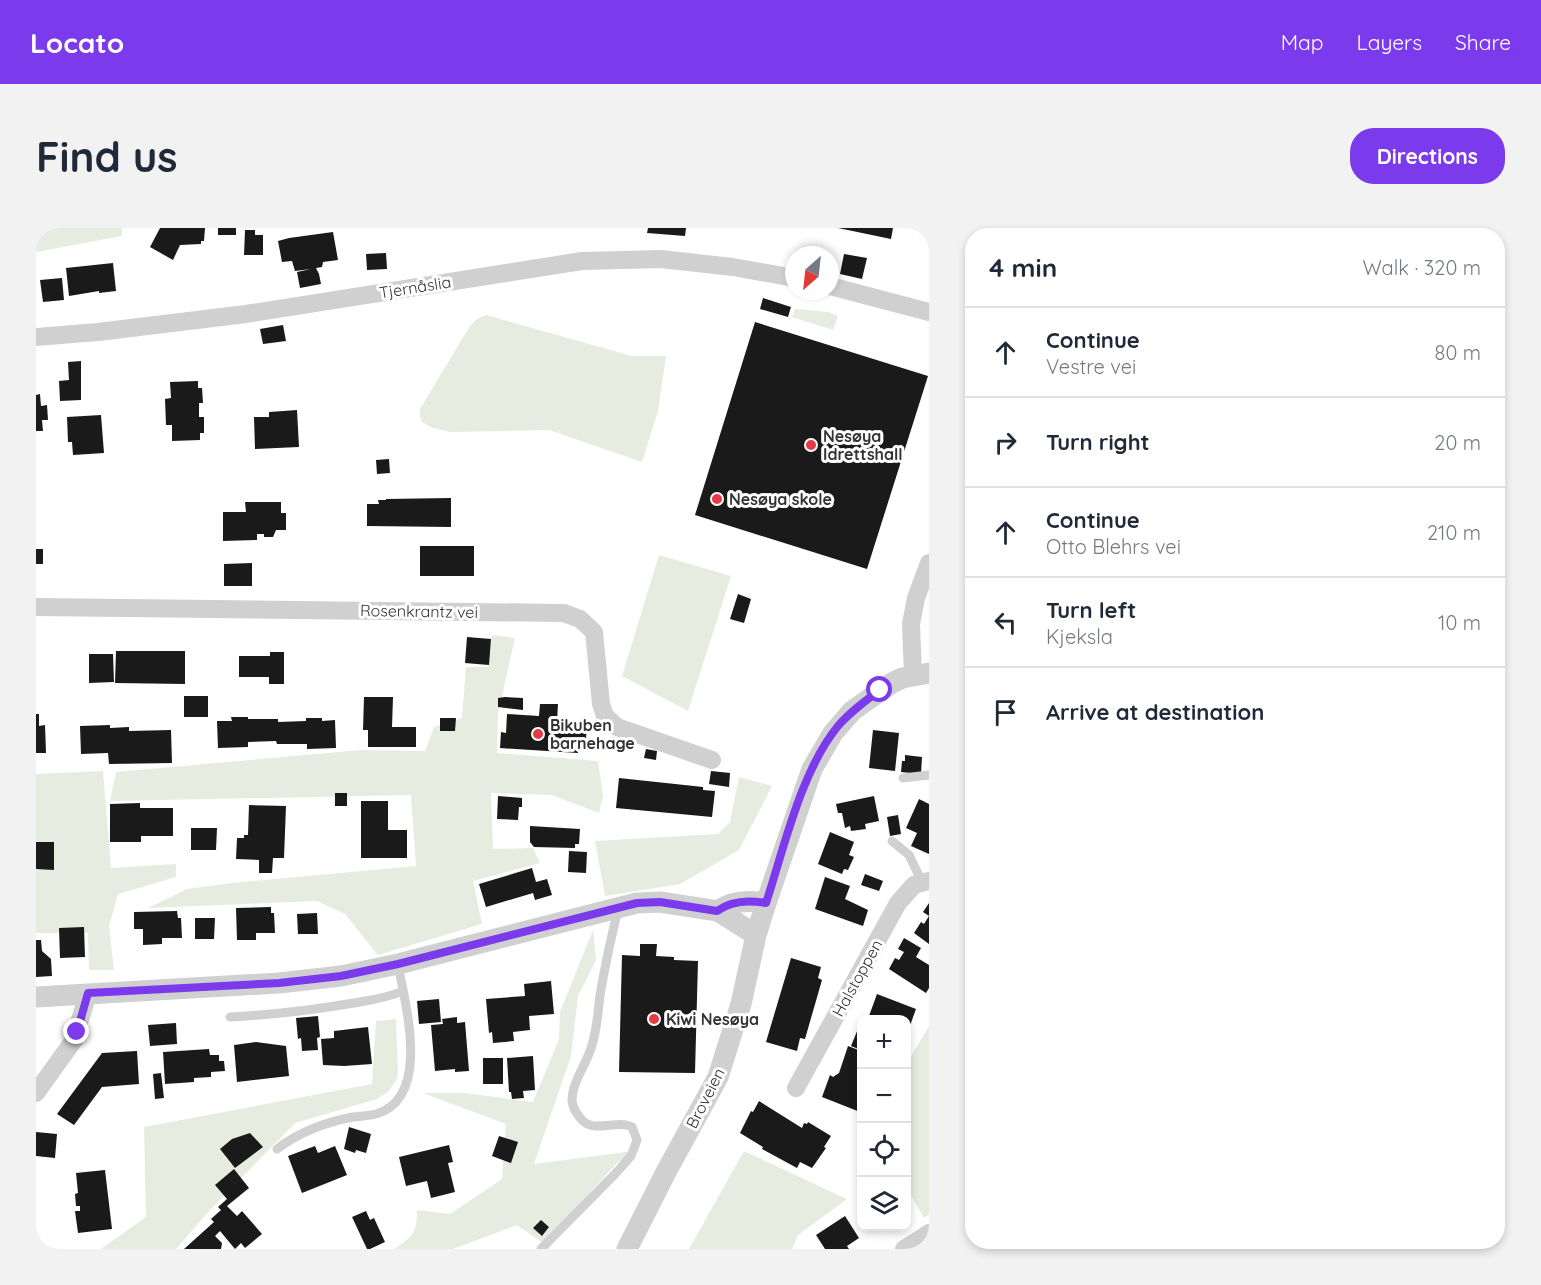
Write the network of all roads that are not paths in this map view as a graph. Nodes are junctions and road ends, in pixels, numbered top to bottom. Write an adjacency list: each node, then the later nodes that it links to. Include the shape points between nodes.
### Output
1 (785, 276): 4 (street, Tjernåslia, via 661,259 582,261 246,314)
2 (839, 288): 3 (street)
3 (929, 312)
4 (36, 337)
5 (929, 563): 7 (street, via 911,624)
6 (36, 607): 8 (street, Rosenkrantz vei, via 564,613 580,619 594,632 601,704 616,728)
7 (921, 674): 13 (street, Broveien, via 892,683 868,698 833,733 806,784)
8 (712, 760)
9 (929, 775): 10 (lane)
10 (903, 778)
11 (892, 840): 12 (lane, via 909,855)
12 (925, 882): 22 (street, Halstoppen, via 914,885 898,903)
13 (766, 903): 15 (street, via 740,902); 16 (street, Broveien)
14 (619, 907): 15 (street, via 660,902); 17 (street); 26 (lane, via 592,1045 572,1104 586,1124 627,1124 637,1140 631,1156)
15 (717, 911): 16 (street)
16 (756, 936): 27 (street, Broveien, via 741,1004 718,1077)
17 (398, 964): 18 (lane); 19 (street, via 279,983)
18 (403, 991): 21 (lane, via 331,1008); 24 (lane, via 411,1034 409,1068 405,1088 391,1107 320,1126)
19 (88, 993): 20 (street); 23 (street, via 74,1040)
20 (36, 997)
21 (230, 1017)
22 (796, 1088)
23 (36, 1093)
24 (277, 1149)
25 (929, 1233): 28 (street)
26 (541, 1249)
27 (627, 1249)
28 (904, 1249)

